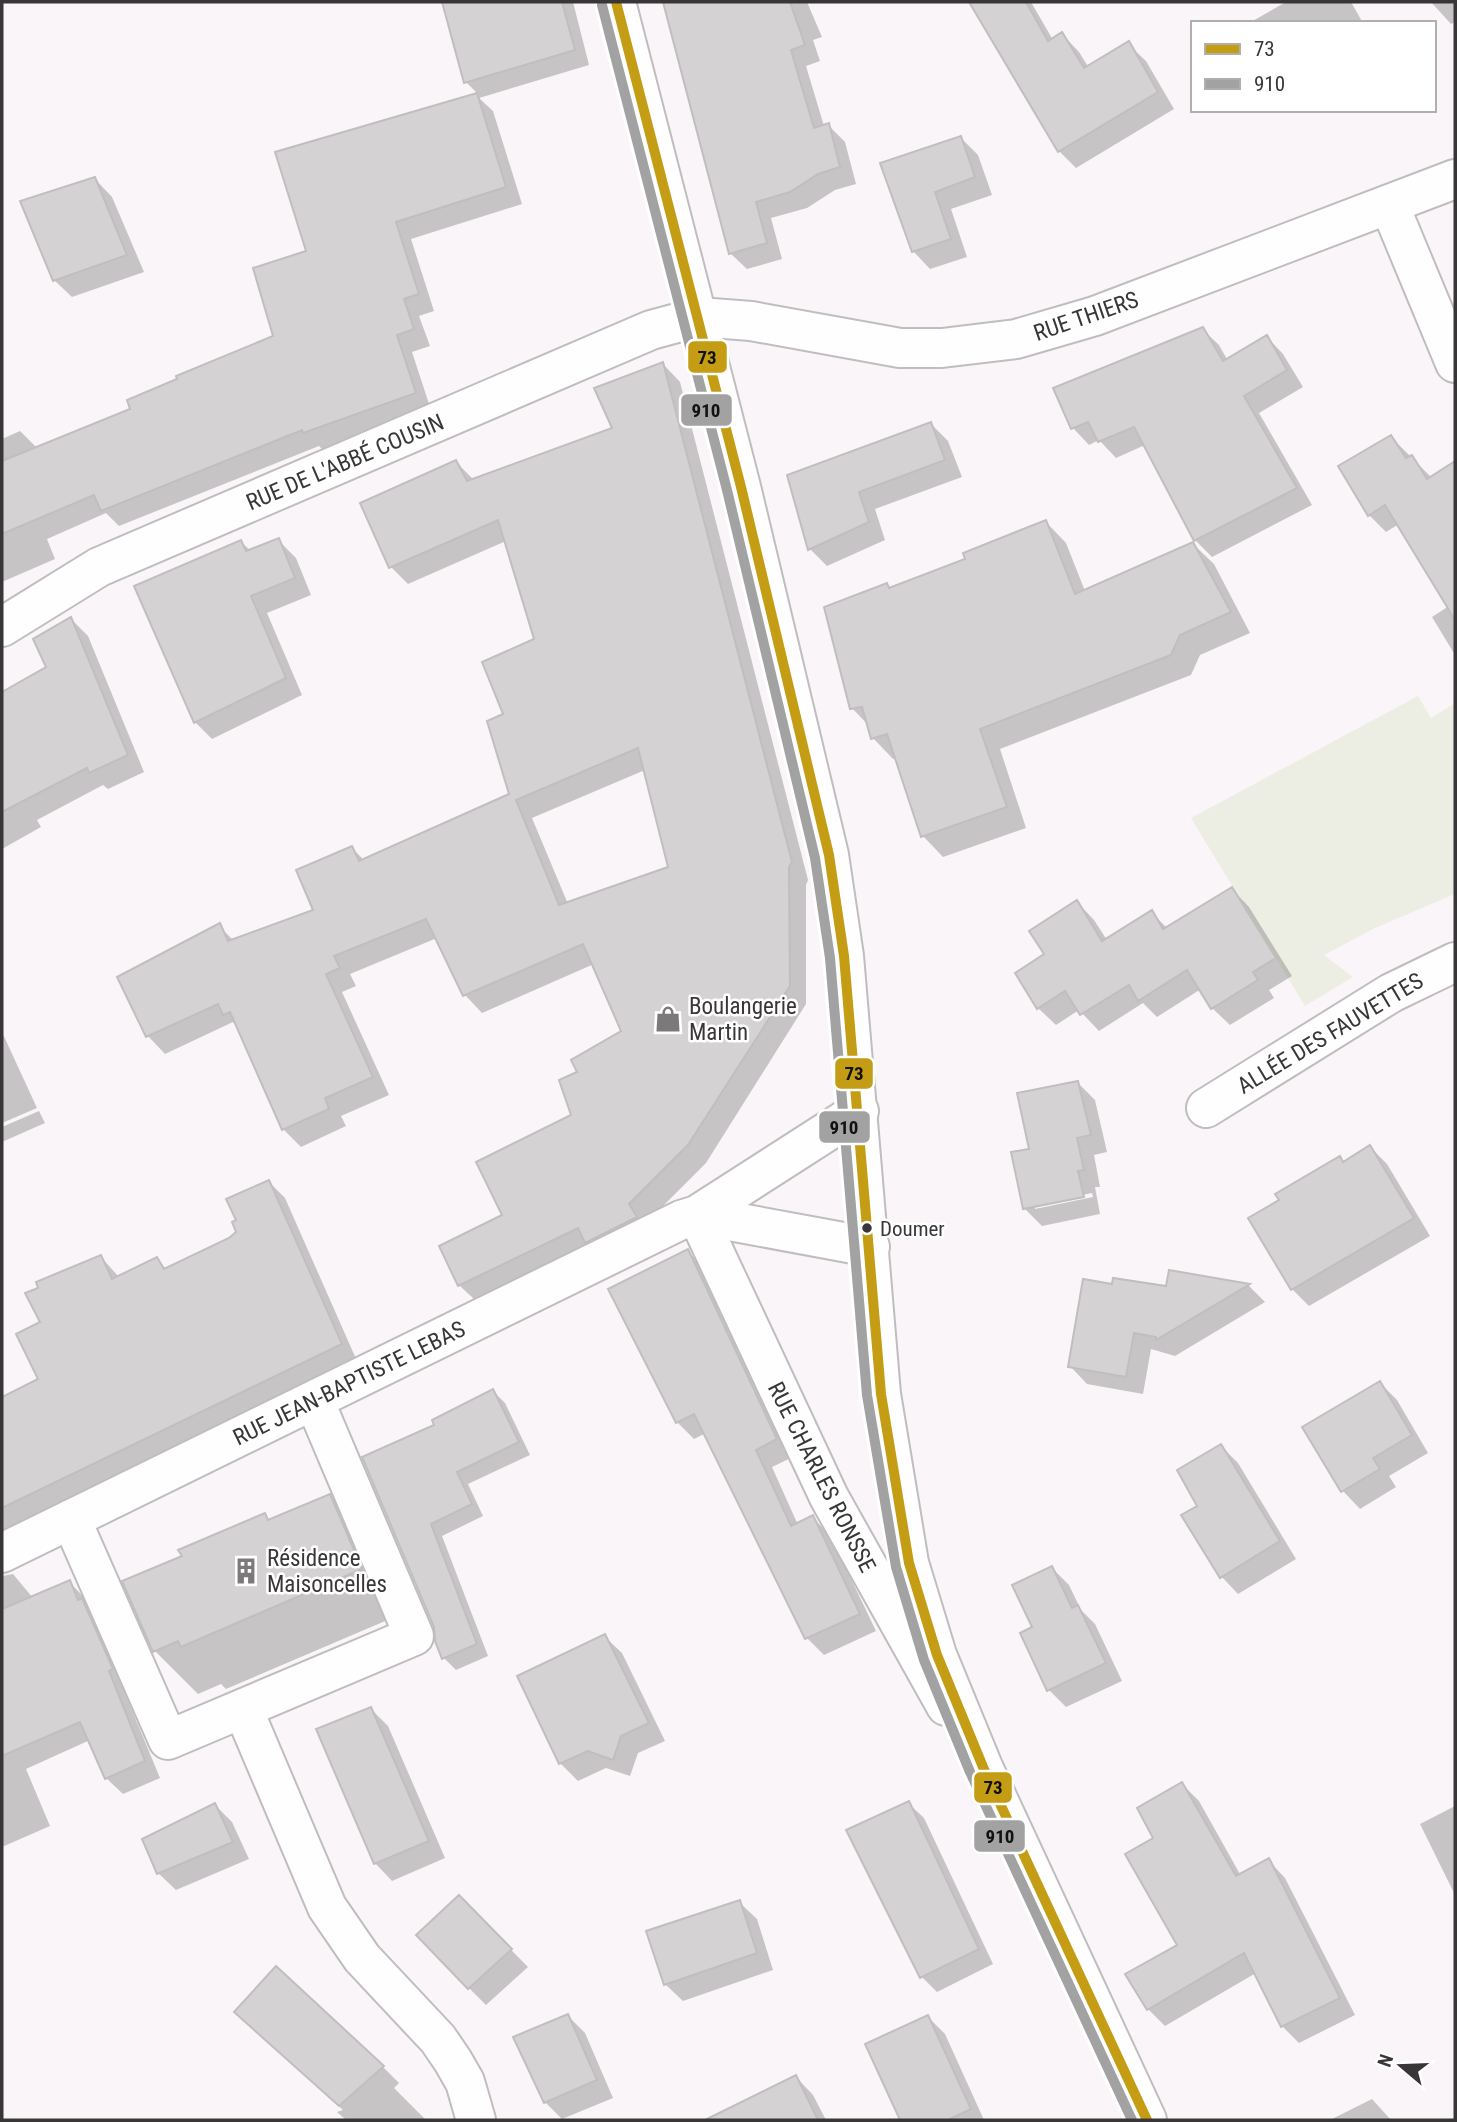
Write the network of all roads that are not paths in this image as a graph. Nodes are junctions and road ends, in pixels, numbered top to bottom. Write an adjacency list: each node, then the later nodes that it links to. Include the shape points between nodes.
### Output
1 (616, 2): 4 (street, RUE CHARLES RONSSE)
2 (1455, 179): 3 (street, RUE THIERS)
3 (1389, 204): 4 (street, RUE THIERS, via 1095,316 1016,339 900,348 751,321); 5 (street)
4 (699, 317): 6 (street, RUE DE L'ABBÉ COUSIN, via 651,330 99,567); 9 (street, RUE CHARLES RONSSE, via 826,843 838,909)
5 (1455, 363)
6 (2, 627)
7 (1455, 962): 8 (street, ALLÉE DES FAUVETTES, via 1391,993)
8 (1206, 1108)
9 (859, 1111): 10 (street, RUE JEAN-BAPTISTE LEBAS); 11 (street, RUE CHARLES RONSSE)
10 (697, 1215): 11 (street); 12 (street, RUE JEAN-BAPTISTE LEBAS); 16 (street, RUE CHARLES RONSSE, via 829,1497)
11 (870, 1247): 16 (street, RUE CHARLES RONSSE, via 881,1394 909,1563 937,1655)
12 (314, 1400): 13 (street, RUE JEAN-BAPTISTE LEBAS); 15 (street, via 414,1636)
13 (71, 1519): 14 (street, RUE JEAN-BAPTISTE LEBAS); 15 (street, via 167,1740)
14 (2, 1553)
15 (243, 1709): 17 (street, via 327,1908 362,1958 453,2060)
16 (983, 1767): 18 (street, RUE CHARLES RONSSE)
17 (477, 2120)
18 (1147, 2120)

